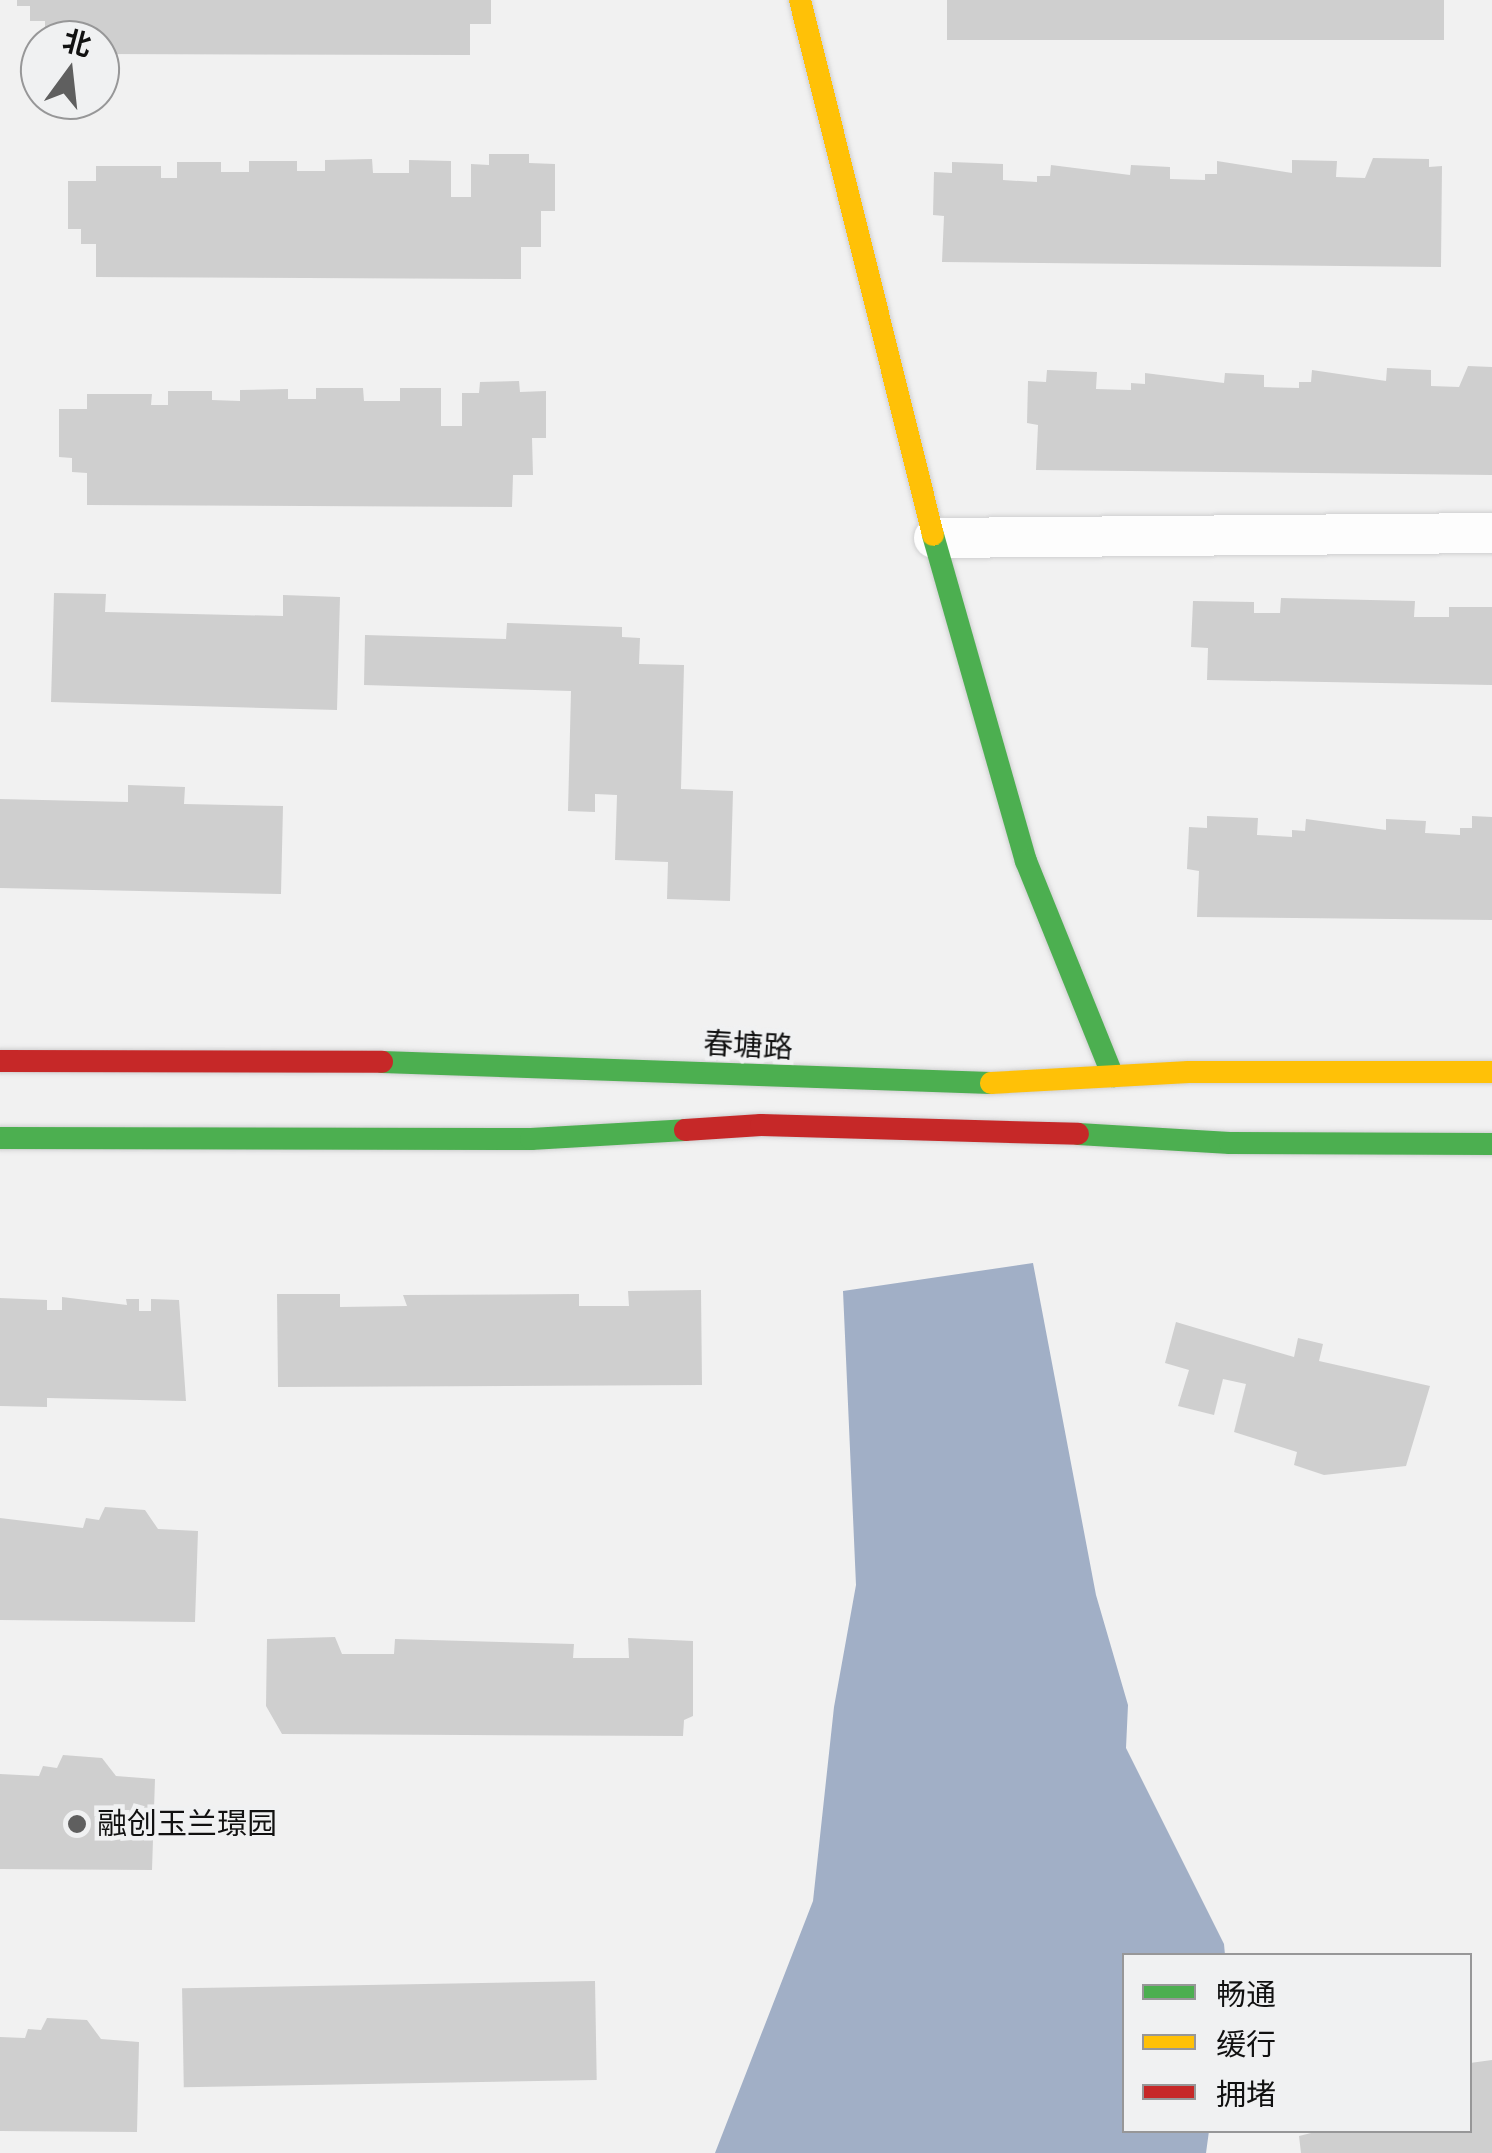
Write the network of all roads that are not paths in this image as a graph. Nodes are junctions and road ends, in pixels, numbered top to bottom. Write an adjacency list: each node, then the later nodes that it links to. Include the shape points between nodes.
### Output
1 (800, 0): 3 (street)
2 (1492, 533): 3 (street)
3 (934, 538): 6 (street, via 1026,861)
4 (0, 1061): 6 (street, 春塘路, via 526,1062 762,1078 984,1083)
5 (1492, 1072): 6 (street, 春塘路)
6 (1113, 1076)
7 (0, 1138): 8 (street, via 531,1139 761,1125 980,1128 1230,1143)
8 (1492, 1144)

